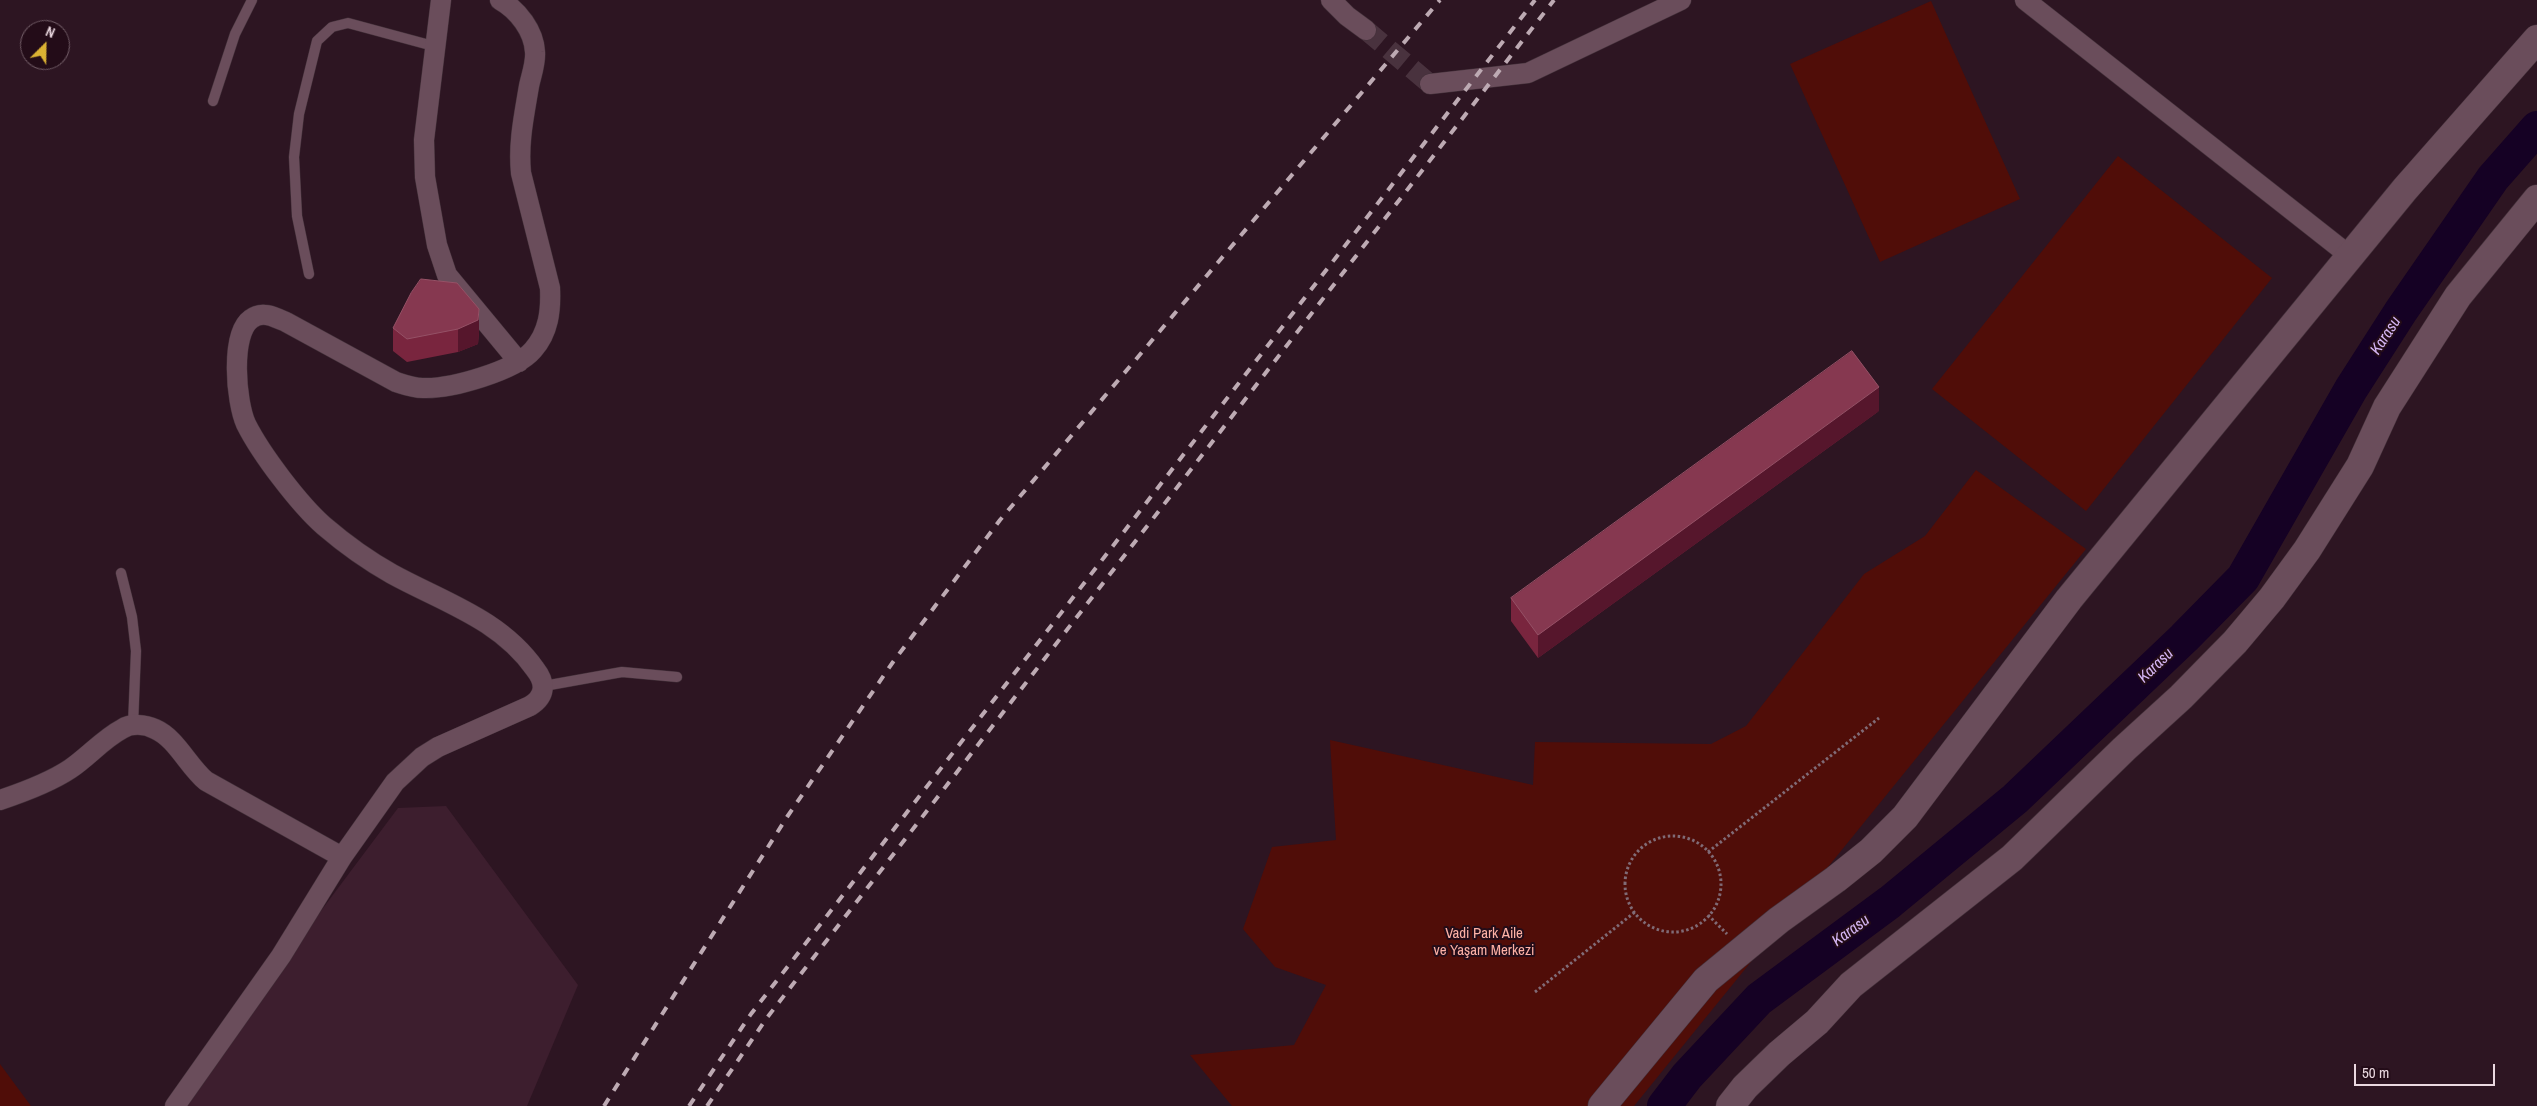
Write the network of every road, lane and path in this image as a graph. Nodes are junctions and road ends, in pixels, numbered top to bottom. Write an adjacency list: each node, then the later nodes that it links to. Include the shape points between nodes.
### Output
1 (252, 0): 11 (lane, via 235,34)
2 (441, 0): 9 (street)
3 (500, 0): 15 (street, via 526,25 536,53 519,154 550,288 551,306 542,336)
4 (1331, 0): 7 (street)
5 (1682, 0): 10 (street, via 1528,72)
6 (2025, 0): 13 (street)
7 (1366, 30)
8 (2537, 40): 13 (street)
9 (437, 47): 14 (lane, via 348,23 332,27 317,41 299,114 294,157 297,216); 15 (street, via 424,140 425,177 437,245 447,275)
10 (1430, 84)
11 (214, 101)
12 (2537, 199): 28 (street, via 2458,296 2387,407 2360,466 2338,503 2272,598 2235,642 2012,858 1852,985 1817,1022 1745,1087)
13 (2350, 256): 27 (street, via 2069,600 1904,817 1857,862 1706,980)
14 (309, 274)
15 (520, 362): 18 (street, via 480,377 439,387 410,387 286,322 269,315 259,315 251,318 244,327 236,382 246,424 300,503 369,561 478,616 499,630 532,663)
16 (121, 573): 20 (lane, via 136,651)
17 (677, 677): 18 (lane, via 622,672)
18 (544, 686): 23 (street, via 538,701 530,706 438,747 407,769)
19 (1879, 718): 22 (path)
20 (133, 725): 21 (street, via 122,728 69,770); 23 (street, via 155,729 165,736 194,770 225,793)
21 (0, 800)
22 (1708, 852): 24 (path, via 1696,842 1681,837 1658,839 1638,850 1629,863 1625,879 1626,894); 24 (path, via 1717,865 1719,896 1713,910 1702,922 1672,932 1656,929)
23 (342, 857): 26 (street, via 281,956)
24 (1634, 912): 25 (path)
25 (1535, 992)
26 (175, 1106)
27 (1602, 1106)
28 (1730, 1106)

